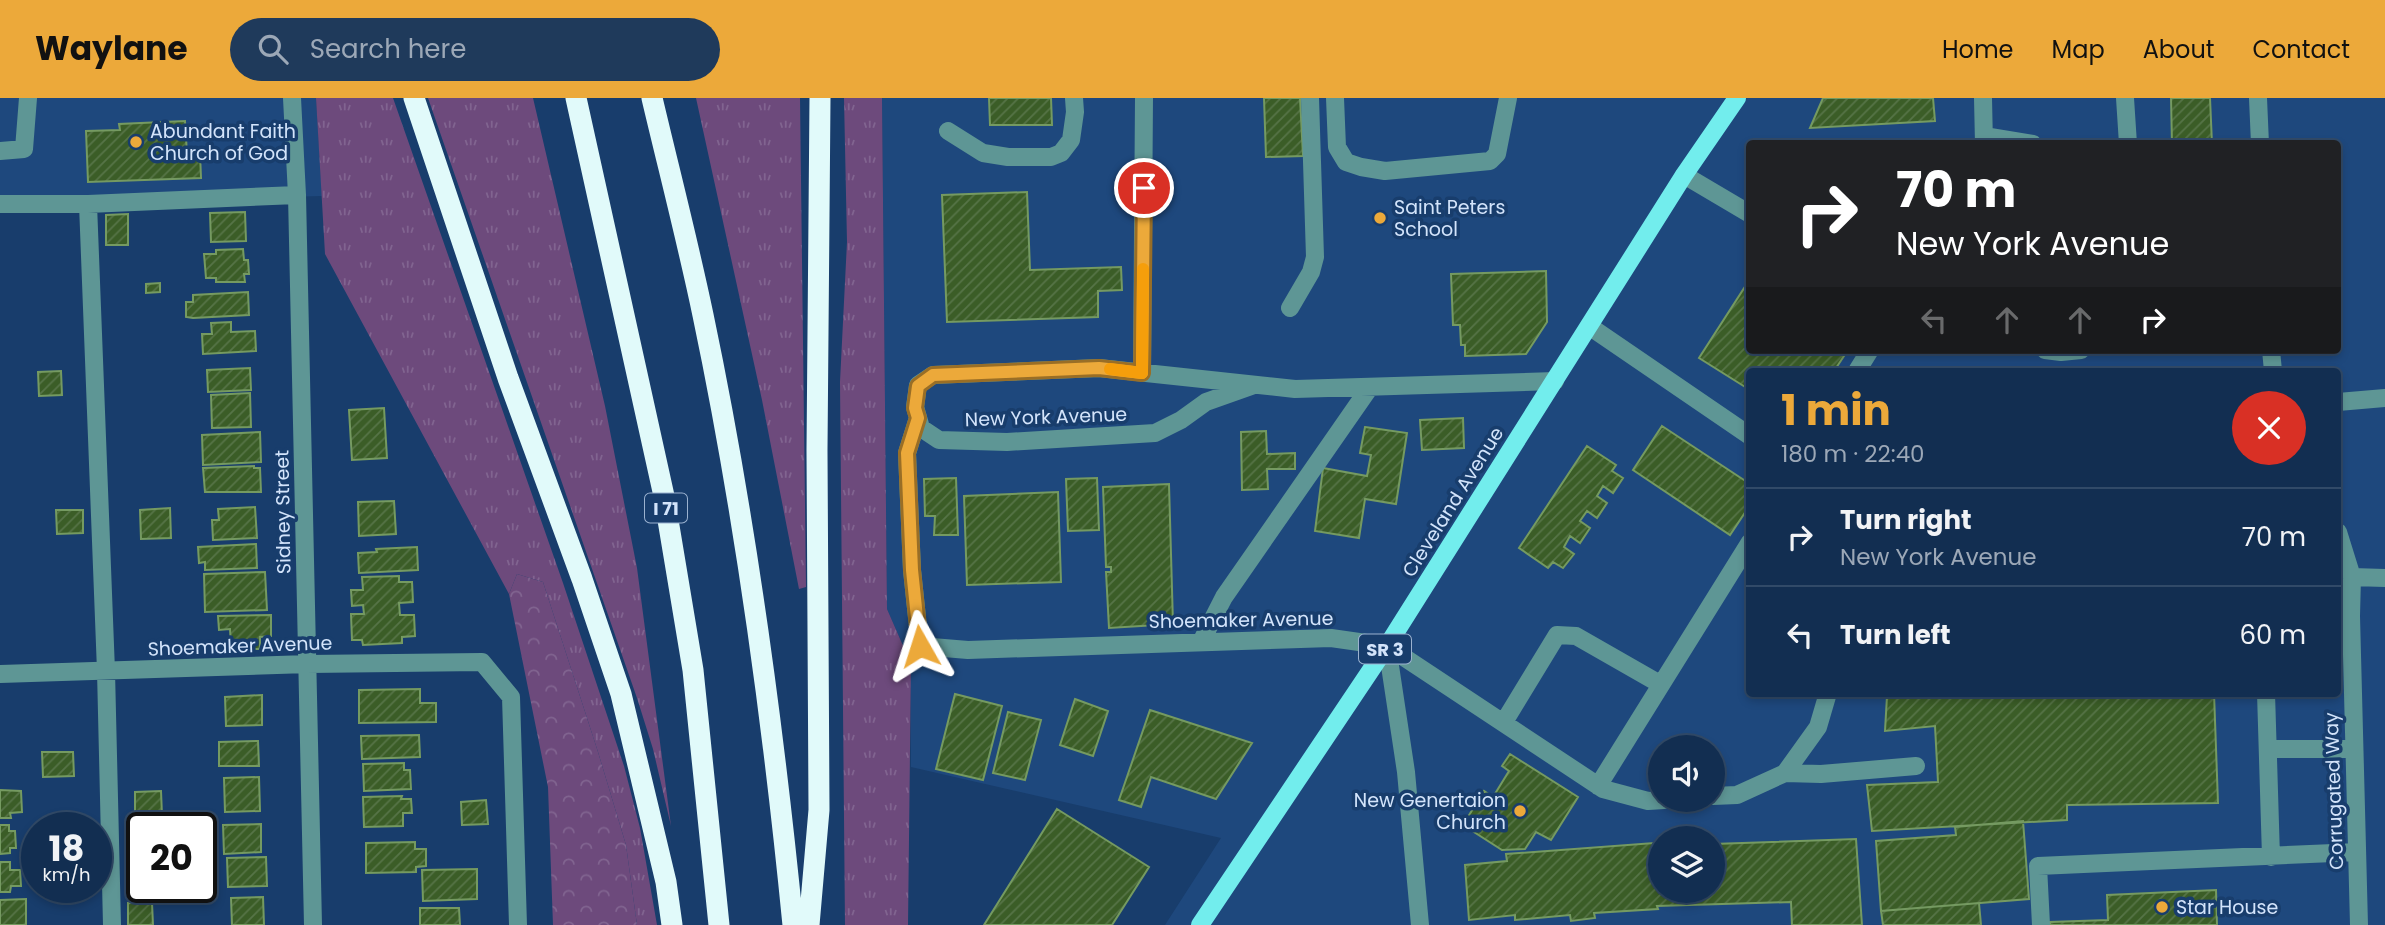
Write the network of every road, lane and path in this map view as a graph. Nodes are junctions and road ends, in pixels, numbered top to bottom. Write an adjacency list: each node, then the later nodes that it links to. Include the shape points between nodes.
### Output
1 (28, 98): 20 (street, via 24,149)
2 (292, 98): 22 (street, Sidney Street)
3 (414, 98): 62 (highway, via 621,695 655,832)
4 (576, 98): 63 (highway, I 71, via 664,496 693,670)
5 (652, 98): 64 (highway, via 703,315 739,514 773,741)
6 (820, 98): 65 (highway, via 819,810)
7 (1074, 98): 16 (street, via 1071,139 1061,153 1051,157 983,153)
8 (1144, 98): 28 (street)
9 (1310, 98): 26 (street, via 1315,257)
10 (1335, 98): 11 (street, via 1340,155 1346,162 1385,171 1490,161 1497,154)
11 (1508, 98)
12 (1737, 98): 21 (main road, Cleveland Avenue / SR 3)
13 (1983, 98): 17 (street)
14 (2125, 98): 18 (street)
15 (2258, 98): 19 (street)
16 (948, 131)
17 (1984, 140)
18 (2128, 140)
19 (2260, 140)
20 (0, 151)
21 (1684, 175): 25 (street); 27 (main road, Cleveland Avenue / SR 3)
22 (297, 195): 24 (street); 43 (street, Sidney Street)
23 (0, 204): 24 (street)
24 (88, 204): 44 (street)
25 (1746, 212)
26 (1290, 308)
27 (1589, 326): 29 (main road, Cleveland Avenue / SR 3); 35 (street)
28 (1142, 373): 30 (street, New York Avenue); 34 (street, New York Avenue, via 1099,368 933,375 918,386)
29 (1555, 381): 31 (street, New York Avenue); 42 (main road, Cleveland Avenue / SR 3)
30 (1254, 385): 31 (street, New York Avenue); 34 (street, New York Avenue, via 1206,402 1155,433 1007,442 939,440 921,428)
31 (1370, 387): 41 (street, via 1224,597)
32 (2385, 398): 33 (street)
33 (2341, 402)
34 (918, 418): 41 (street, Shoemaker Avenue, via 907,453 920,646 968,650)
35 (1746, 433)
36 (2341, 542): 38 (street, Corrugated Way)
37 (1746, 548): 46 (street)
38 (2352, 577): 39 (street); 40 (street, Corrugated Way)
39 (2385, 578)
40 (2345, 636): 51 (street, Corrugated Way)
41 (1201, 642): 42 (street, Shoemaker Avenue, via 1331,638)
42 (1387, 646): 49 (street, Shoemaker Avenue); 66 (main road, Cleveland Avenue / SR 3); 67 (street, via 1406,772)
43 (308, 664): 44 (street, Shoemaker Avenue); 60 (street, Sidney Street); 61 (street, Shoemaker Avenue, via 482,662 511,697)
44 (106, 671): 45 (street, Shoemaker Avenue); 59 (street)
45 (0, 674)
46 (1660, 684): 49 (street, via 1576,636 1557,635); 54 (street)
47 (1827, 697): 53 (street, via 1818,727)
48 (2266, 697): 50 (street)
49 (1504, 722): 54 (street, Shoemaker Avenue)
50 (2268, 749): 51 (street); 58 (street)
51 (2354, 749): 57 (street, Corrugated Way)
52 (1916, 766): 53 (street)
53 (1785, 773): 55 (street, via 1737,795)
54 (1600, 787): 56 (street, Shoemaker Avenue)
55 (1725, 796)
56 (1648, 801)
57 (2357, 852): 58 (street); 69 (street, Corrugated Way)
58 (2271, 857): 68 (street, via 2038,866)
59 (112, 925)
60 (313, 925)
61 (518, 925)
62 (672, 925)
63 (719, 925)
64 (793, 925)
65 (810, 925)
66 (1200, 925)
67 (1420, 925)
68 (2040, 925)
69 (2359, 925)

